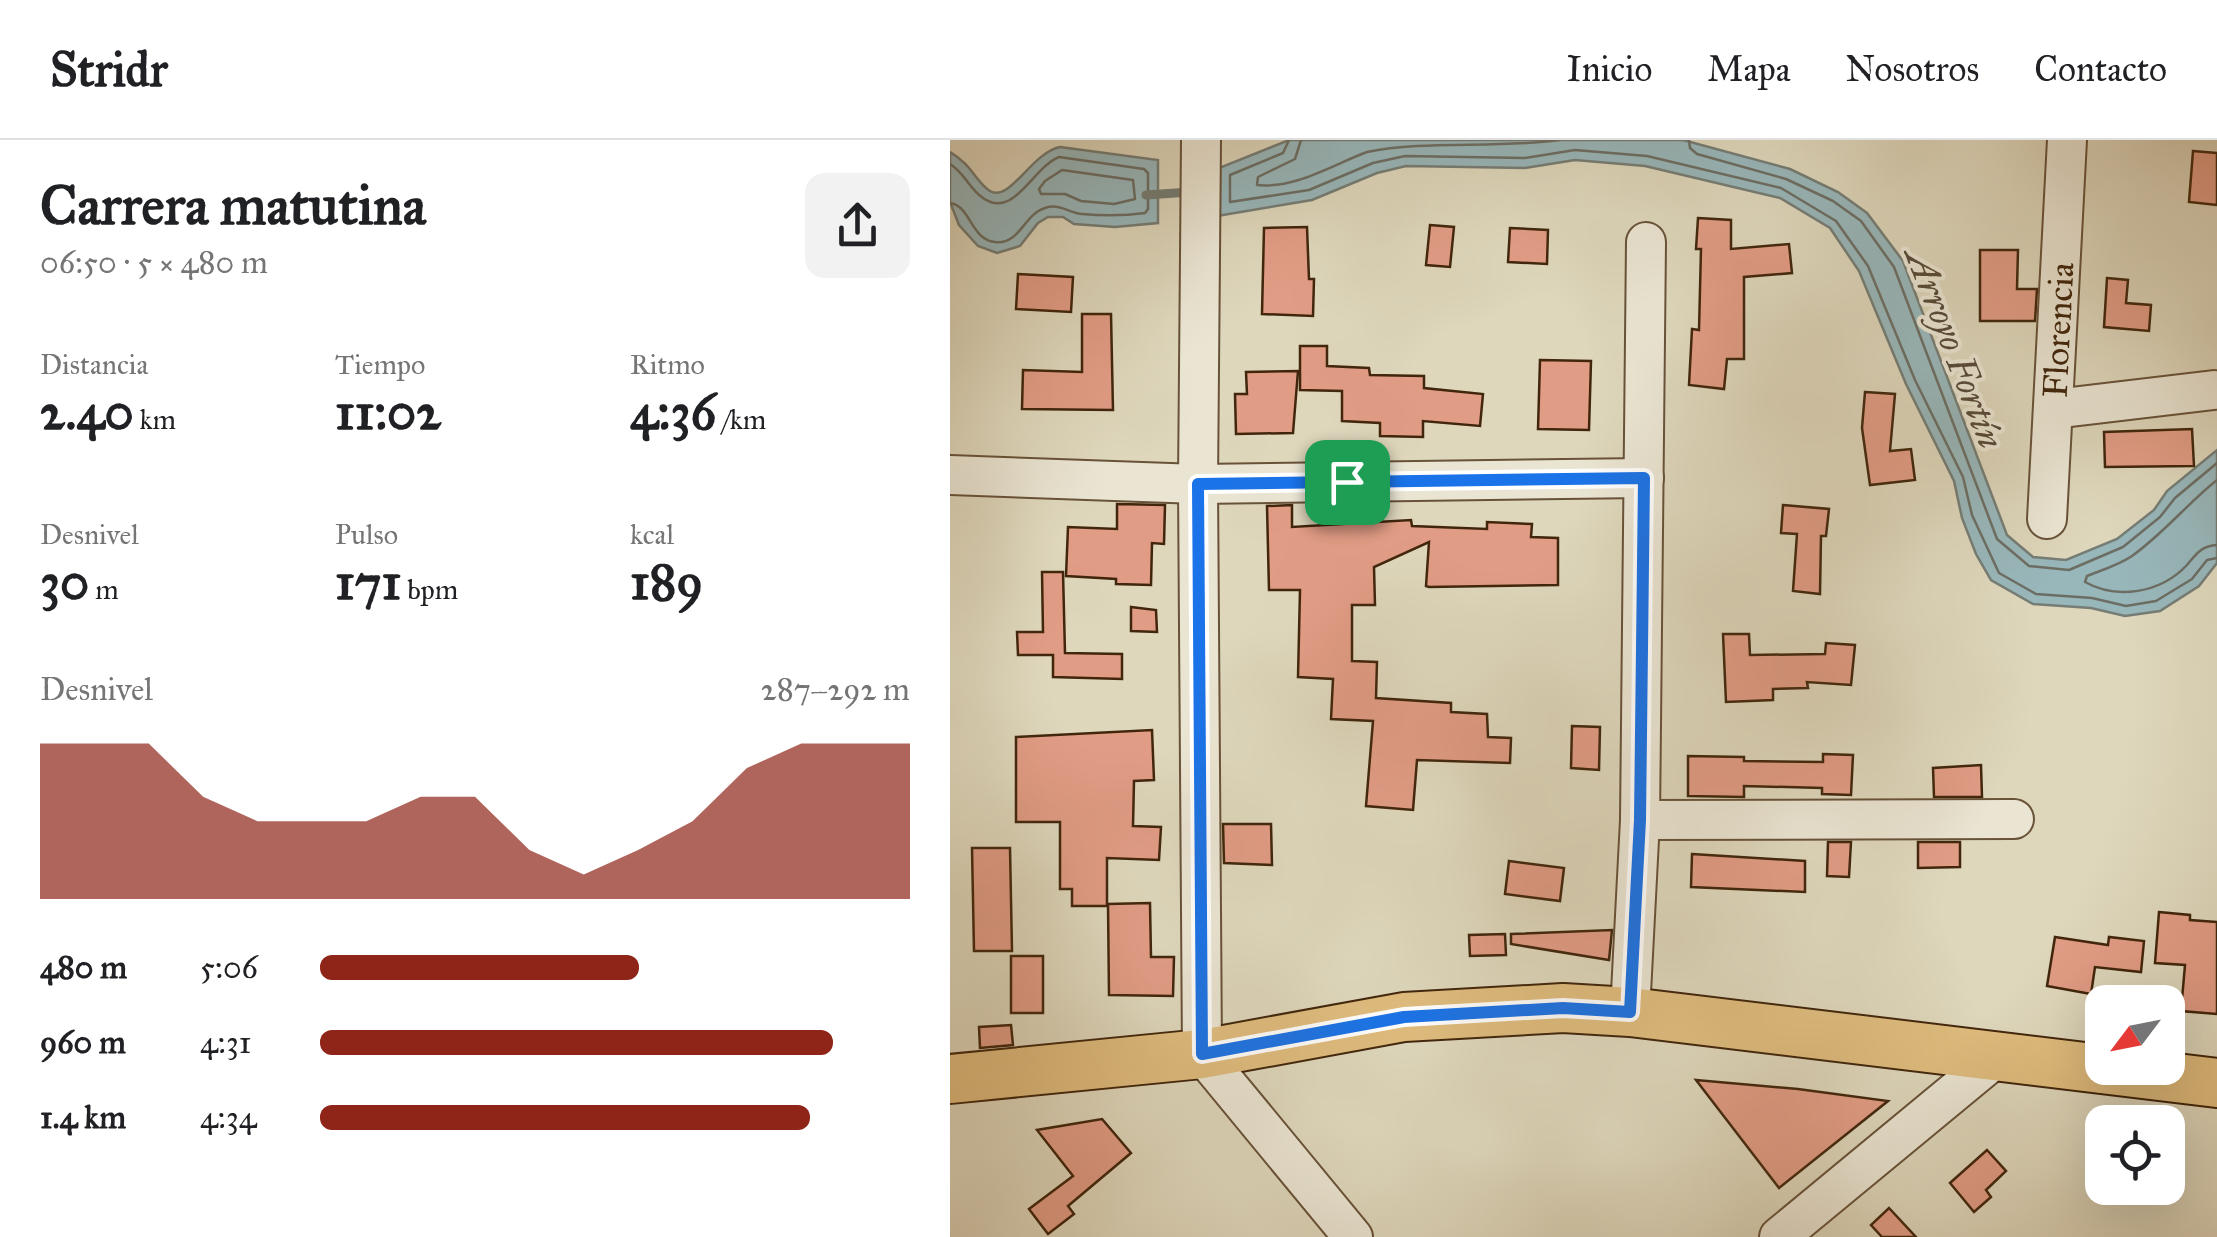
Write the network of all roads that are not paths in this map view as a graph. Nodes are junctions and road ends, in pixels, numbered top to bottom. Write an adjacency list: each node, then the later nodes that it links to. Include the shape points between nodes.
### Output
1 (2067, 140): 5 (street, Florencia)
2 (1200, 156): 8 (street)
3 (1646, 242): 7 (street)
4 (2214, 390): 5 (street)
5 (2054, 408): 9 (street, Florencia)
6 (950, 475): 8 (street)
7 (1644, 478): 8 (street); 11 (street)
8 (1198, 484): 13 (street)
9 (2047, 519)
10 (2014, 819): 11 (street)
11 (1640, 820): 12 (street)
12 (1630, 1012): 13 (main road, via 1563,1008 1404,1017); 14 (main road)
13 (1202, 1054): 15 (main road); 17 (street)
14 (1998, 1056): 16 (main road); 18 (street)
15 (950, 1079)
16 (2217, 1083)
17 (1353, 1237)
18 (1779, 1237)

